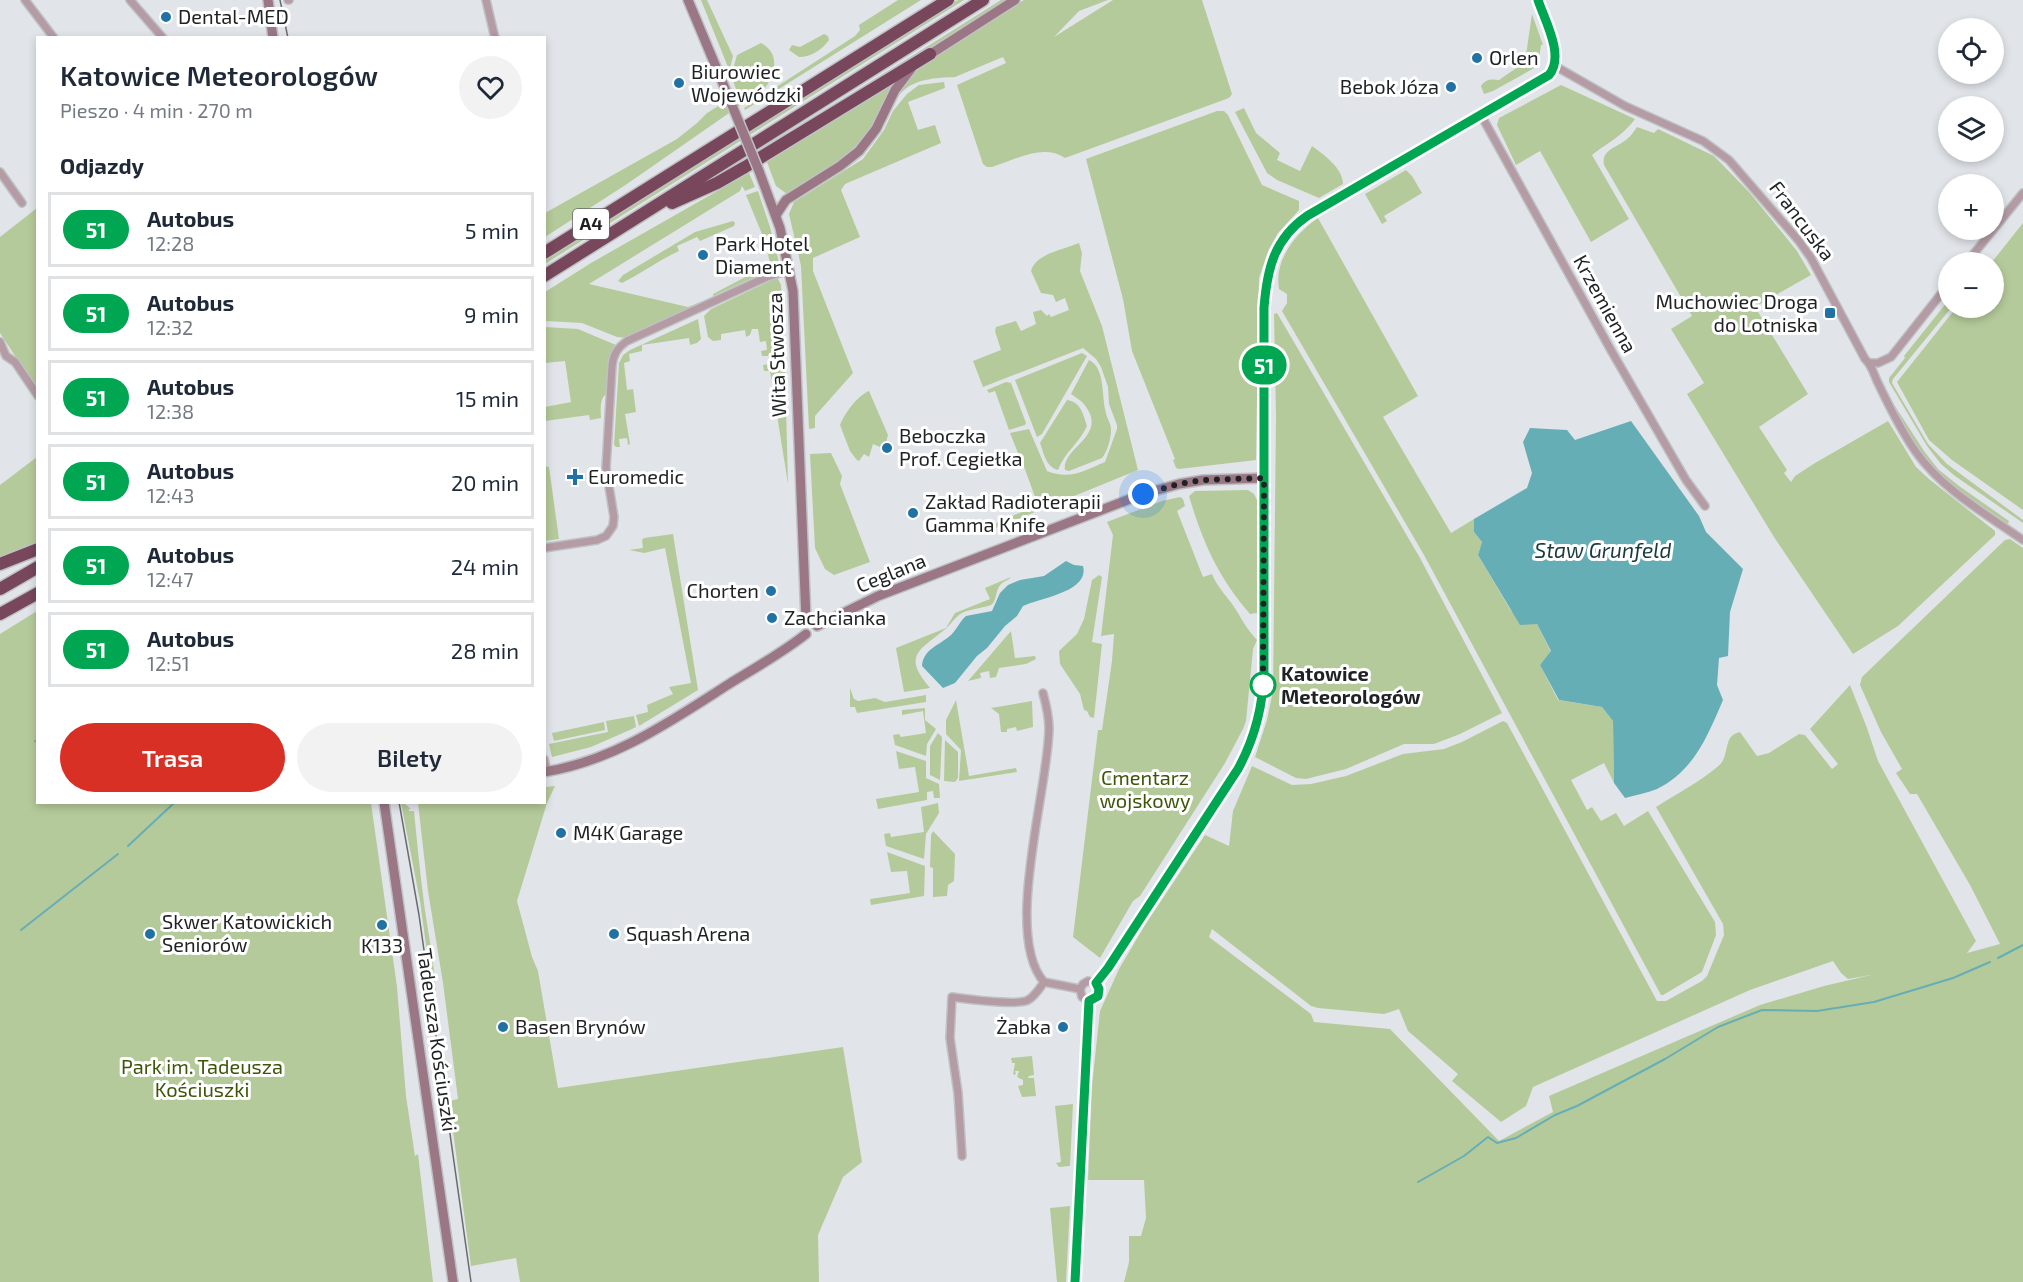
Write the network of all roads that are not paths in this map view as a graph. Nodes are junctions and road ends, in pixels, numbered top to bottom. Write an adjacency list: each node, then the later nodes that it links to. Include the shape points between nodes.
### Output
1 (25, 0): 10 (street)
2 (130, 0): 11 (street)
3 (268, 0): 12 (street)
4 (486, 0): 13 (street)
5 (688, 0): 19 (street, Wita Stwosza, bridge)
6 (948, 0): 24 (highway, A4)
7 (983, 0): 23 (highway, A4)
8 (1015, 0): 14 (street)
9 (1538, 0): 15 (street, via 1556,52)
10 (52, 36)
11 (161, 36)
12 (273, 36)
13 (495, 36)
14 (930, 54): 20 (street, via 901,81 876,129 859,151); 23 (highway, via 717,183)
15 (1555, 66): 16 (street, via 1540,81); 31 (street, Francuska, via 1625,106 1703,141 1729,160 1811,258)
16 (1481, 115): 33 (street, via 1307,216 1282,240 1266,282 1264,308); 34 (street, Krzemienna, via 1612,352)
17 (0, 172): 21 (street)
18 (2023, 193): 25 (street)
19 (768, 195): 20 (street); 22 (street, Wita Stwosza)
20 (786, 200): 22 (street)
21 (22, 203)
22 (776, 215): 26 (street, Wita Stwosza)
23 (636, 219): 27 (highway, A4)
24 (546, 252)
25 (1975, 252)
26 (790, 270): 36 (street, via 767,277 619,347 613,361 606,468 613,526 600,540); 44 (street, Wita Stwosza)
27 (546, 275)
28 (1938, 298): 31 (street, via 1891,357)
29 (0, 342): 30 (street)
30 (3, 359): 32 (street, via 15,362)
31 (1869, 363): 35 (street, Francuska, via 1906,437 1927,466 1956,493)
32 (36, 393)
33 (1264, 478): 46 (street, Ceglana, via 1187,482 1143,494 885,593); 52 (street, via 1263,681 1254,734 1231,781)
34 (1705, 506)
35 (2023, 540)
36 (546, 548)
37 (36, 550): 38 (highway)
38 (0, 564)
39 (36, 568): 40 (highway)
40 (0, 589)
41 (36, 594): 42 (highway)
42 (24, 602): 43 (highway); 45 (highway)
43 (0, 614)
44 (806, 620): 46 (street, via 813,620); 47 (street, via 801,627)
45 (0, 621)
46 (817, 626): 47 (street, via 814,633)
47 (806, 634): 49 (street, via 633,743 590,761)
48 (1044, 693): 51 (street, via 1049,729 1026,922 1032,961)
49 (546, 772)
50 (384, 804): 56 (street, Tadeusza Kościuszki)
51 (1044, 982): 53 (street); 55 (street, via 1034,996 1023,1002 952,998 950,1038)
52 (1096, 983): 53 (street, via 1088,981); 54 (street, via 1099,993)
53 (1080, 988): 54 (street, via 1082,997)
54 (1089, 1001): 57 (street)
55 (962, 1156)
56 (453, 1282)
57 (1075, 1282)

